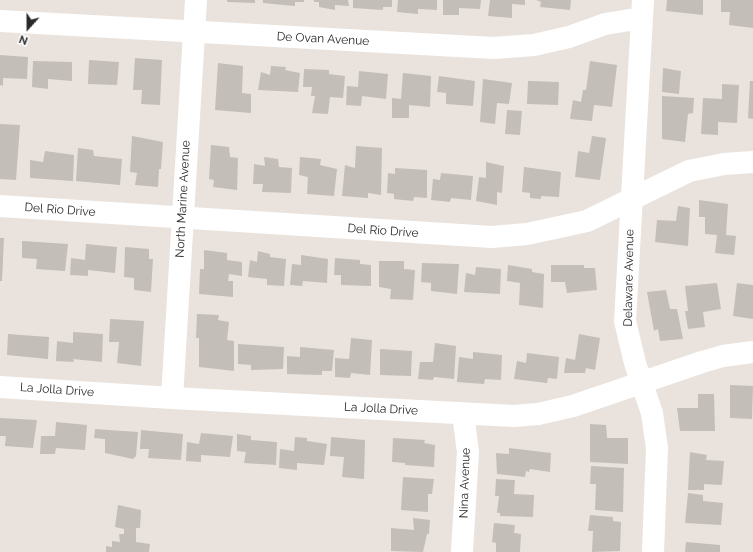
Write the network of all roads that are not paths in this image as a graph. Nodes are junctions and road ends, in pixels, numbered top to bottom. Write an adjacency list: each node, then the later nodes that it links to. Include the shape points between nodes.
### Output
1 (196, 0): 4 (street, North Marine Avenue)
2 (643, 9): 4 (street, De Ovan Avenue, via 569,37 534,45 494,48); 6 (street, Delaware Avenue)
3 (0, 21): 4 (street, De Ovan Avenue)
4 (194, 32): 8 (street, North Marine Avenue)
5 (753, 162): 6 (street, Del Rio Drive, via 724,164 689,171)
6 (631, 199): 8 (street, Del Rio Drive, via 587,221 527,234 492,237); 10 (street, Delaware Avenue, via 625,321)
7 (0, 206): 8 (street, Del Rio Drive)
8 (182, 218): 12 (street, North Marine Avenue)
9 (753, 352): 10 (street, La Jolla Drive, via 724,356)
10 (642, 382): 13 (street, La Jolla Drive, via 573,406 538,414); 15 (street, Delaware Avenue, via 652,413 657,448)
11 (0, 386): 12 (street, La Jolla Drive)
12 (172, 398): 13 (street, La Jolla Drive)
13 (463, 414): 14 (street, Nina Avenue, via 468,452)
14 (462, 552)
15 (653, 552)

